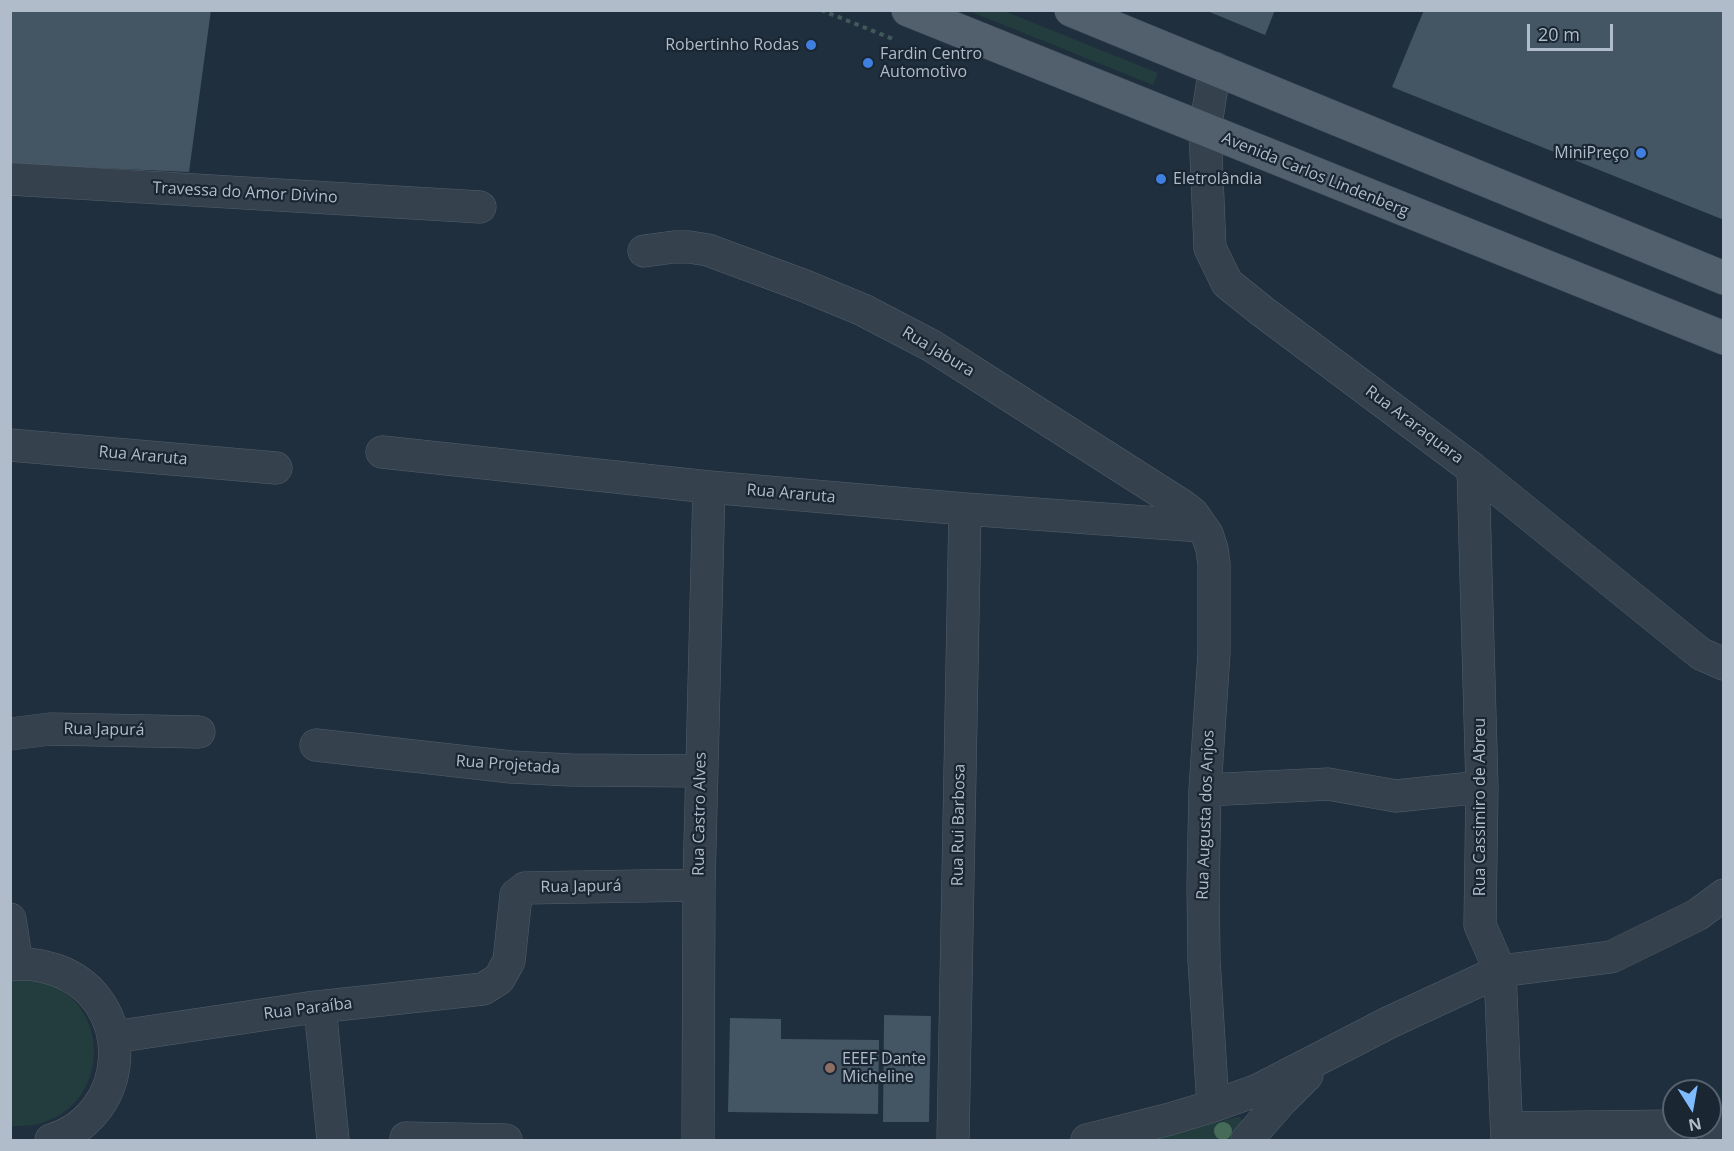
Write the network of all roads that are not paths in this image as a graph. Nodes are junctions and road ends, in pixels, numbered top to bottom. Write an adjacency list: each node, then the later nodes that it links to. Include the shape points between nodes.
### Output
1 (908, 10): 4 (main road, Avenida Carlos Lindenberg)
2 (1071, 10): 3 (main road)
3 (1215, 68): 4 (street, Rua Araraquara); 8 (main road)
4 (1205, 130): 9 (main road, Avenida Carlos Lindenberg); 13 (street, Rua Araraquara, via 1210,248 1227,283)
5 (10, 179): 6 (street, Travessa do Amor Divino)
6 (480, 207)
7 (644, 251): 16 (street, Rua Jabura, via 682,247 708,250 834,297 889,323 932,346 1183,506)
8 (1724, 278)
9 (1724, 338)
10 (10, 445): 12 (street, Rua Araruta)
11 (382, 452): 14 (street, Rua Araruta)
12 (276, 468)
13 (1473, 469): 17 (street, Rua Araraquara, via 1701,654); 22 (street, Rua Cassimiro de Abreu)
14 (709, 487): 15 (street, Rua Araruta); 21 (street, Rua Castro Alves)
15 (965, 509): 16 (street, Rua Araruta); 44 (street, Rua Rui Barbosa)
16 (1201, 526): 23 (street, Rua Augusta dos Anjos, via 1212,549 1215,612)
17 (1724, 664)
18 (199, 732): 19 (street, Rua Japurá, via 50,729)
19 (10, 734)
20 (316, 746): 21 (street, Rua Projetada, via 511,767)
21 (701, 771): 24 (street, Rua Castro Alves)
22 (1482, 787): 23 (street, via 1396,796 1328,784); 28 (street, Rua Cassimiro de Abreu, via 1480,926)
23 (1205, 790): 34 (street, Rua Augusta dos Anjos, via 1204,960)
24 (699, 885): 29 (street, Rua Japurá, via 525,888 516,895 509,961); 43 (street, Rua Castro Alves)
25 (1724, 895): 28 (street, via 1697,915 1611,957)
26 (10, 919): 27 (street)
27 (14, 965): 31 (street, via 50,968 80,982 102,1006)
28 (1500, 971): 32 (street); 37 (street, Rua Cassimiro de Abreu)
29 (499, 979): 30 (street, Rua Paraíba, via 474,990)
30 (320, 1007): 31 (street, Rua Paraíba); 40 (street)
31 (114, 1037): 39 (street, via 114,1072 100,1105 75,1130)
32 (1340, 1048): 33 (street); 38 (street, via 1282,1100)
33 (1245, 1095): 34 (street); 38 (street, via 1260,1108 1260,1124)
34 (1213, 1106): 36 (street)
35 (1662, 1127): 37 (street)
36 (1133, 1134): 45 (street)
37 (1507, 1134)
38 (1251, 1136)
39 (51, 1140)
40 (333, 1140)
41 (406, 1140): 42 (street)
42 (506, 1140)
43 (698, 1140)
44 (953, 1140)
45 (1087, 1140)

